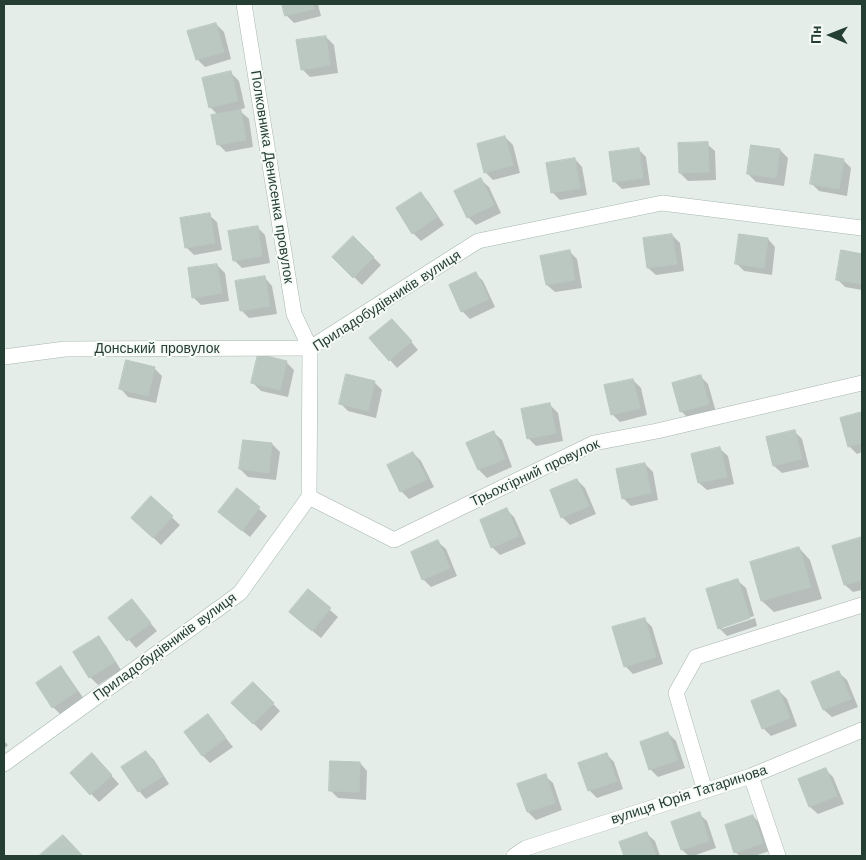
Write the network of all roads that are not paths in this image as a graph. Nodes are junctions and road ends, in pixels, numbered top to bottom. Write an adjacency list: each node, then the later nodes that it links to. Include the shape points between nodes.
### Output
1 (244, 4): 3 (street, Полковника Денисенка провулок, via 294,314)
2 (862, 228): 3 (street, Приладобудівників вулиця, via 662,203 478,241)
3 (310, 348): 4 (street, Донський провулок, via 65,349); 6 (street, Приладобудівників вулиця)
4 (4, 357)
5 (862, 382): 6 (street, Трьохгірний провулок, via 594,443 394,540)
6 (309, 497): 9 (street, Приладобудівників вулиця, via 240,594)
7 (862, 605): 11 (street, via 696,657 676,693)
8 (862, 730): 10 (street, вулиця Юрія Татаринова)
9 (4, 764)
10 (751, 776): 11 (street, вулиця Юрія Татаринова); 13 (street)
11 (705, 791): 12 (street, вулиця Юрія Татаринова)
12 (523, 854)
13 (778, 856)

